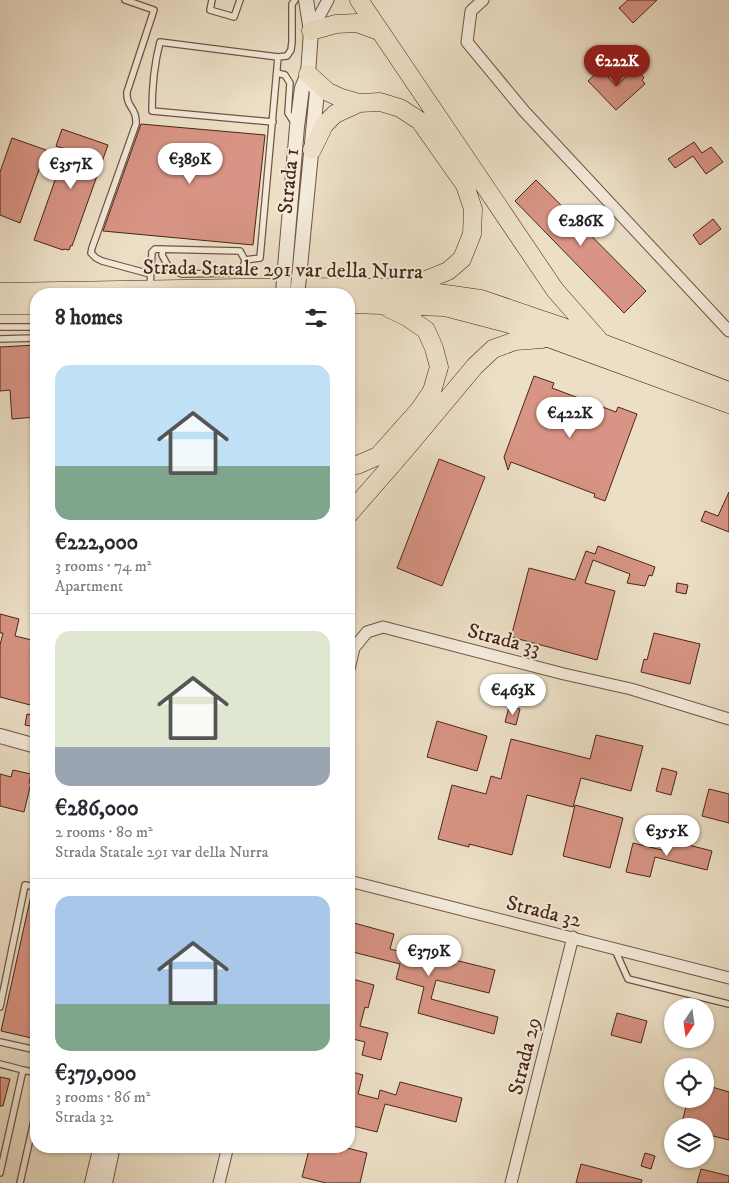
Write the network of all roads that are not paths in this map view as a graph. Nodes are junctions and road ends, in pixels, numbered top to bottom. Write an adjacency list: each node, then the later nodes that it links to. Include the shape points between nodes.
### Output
1 (125, 0): 20 (lane, via 154,10 127,92 126,99 137,117 136,124 92,253 102,261)
2 (212, 0): 3 (lane, via 210,10 234,17)
3 (240, 0)
4 (295, 0): 11 (lane, via 292,4 291,50 287,56)
5 (306, 0): 10 (street, Strada 1)
6 (328, 0): 10 (street)
7 (359, 0): 9 (main road)
8 (483, 0): 33 (street, via 471,11 467,42 524,110)
9 (379, 31): 10 (main road, via 357,23 336,24); 37 (main road, via 555,290)
10 (311, 32): 13 (street, Strada 1)
11 (278, 57): 12 (lane); 15 (lane, via 160,42 152,83 152,111)
12 (277, 73): 15 (lane); 16 (lane, via 290,83 288,113)
13 (308, 74): 14 (main road, via 328,92); 16 (street, Strada 1, via 302,88); 17 (street, Strada 1, via 317,91)
14 (359, 103): 17 (main road, via 336,114 324,125); 24 (main road, via 380,102 400,108 420,121 465,185 473,209 472,234 462,259 448,272)
15 (273, 122): 19 (lane, via 260,258)
16 (297, 127): 22 (street, Strada 1, bridge)
17 (312, 150): 23 (street, Strada 1, bridge)
18 (162, 249): 19 (lane, via 240,251); 19 (lane, via 168,268 182,274 242,273); 20 (lane, via 152,252)
19 (245, 260)
20 (150, 281): 21 (main road, Strada Statale 291 var della Nurra); 24 (main road, Strada Statale 291 var della Nurra)
21 (55, 288)
22 (283, 288)
23 (298, 288)
24 (395, 288): 37 (main road, Strada Statale 291 var della Nurra, via 481,299)
25 (30, 290): 26 (main road, Strada Statale 291 var della Nurra)
26 (0, 292)
27 (30, 304): 29 (main road)
28 (355, 304): 30 (main road, Strada Statale 291 var della Nurra)
29 (0, 305)
30 (380, 305): 36 (main road, Strada Statale 291 var della Nurra, via 445,307); 40 (main road, via 408,317 426,330 439,367 432,391 419,410 378,456)
31 (0, 327): 32 (lane)
32 (30, 327)
33 (729, 331)
34 (30, 338): 35 (lane)
35 (0, 339)
36 (559, 341): 39 (main road, Strada Statale 291 var della Nurra); 41 (main road, via 515,341 494,349 475,366)
37 (602, 343): 38 (main road, Strada Statale 291 var della Nurra)
38 (729, 391)
39 (729, 404)
40 (355, 465)
41 (355, 507)
42 (355, 647): 43 (street, Strada 33, via 367,632 383,627 631,689)
43 (729, 719)
44 (0, 736): 45 (street)
45 (30, 744)
46 (355, 882): 48 (street, Strada 32)
47 (30, 886): 52 (lane, via 25,885)
48 (573, 937): 49 (street, Strada 32); 67 (street, Strada 29)
49 (614, 948): 50 (street, Strada 32); 51 (lane, via 628,979)
50 (729, 978)
51 (729, 1004)
52 (0, 1007)
53 (0, 1042): 54 (lane)
54 (30, 1049)
55 (0, 1064): 56 (lane)
56 (22, 1070): 57 (lane); 62 (lane)
57 (30, 1072)
58 (30, 1139): 63 (lane)
59 (99, 1153): 64 (street)
60 (111, 1153): 65 (street)
61 (226, 1153): 66 (street)
62 (0, 1173)
63 (20, 1183)
64 (92, 1183)
65 (105, 1183)
66 (219, 1183)
67 (511, 1183)

